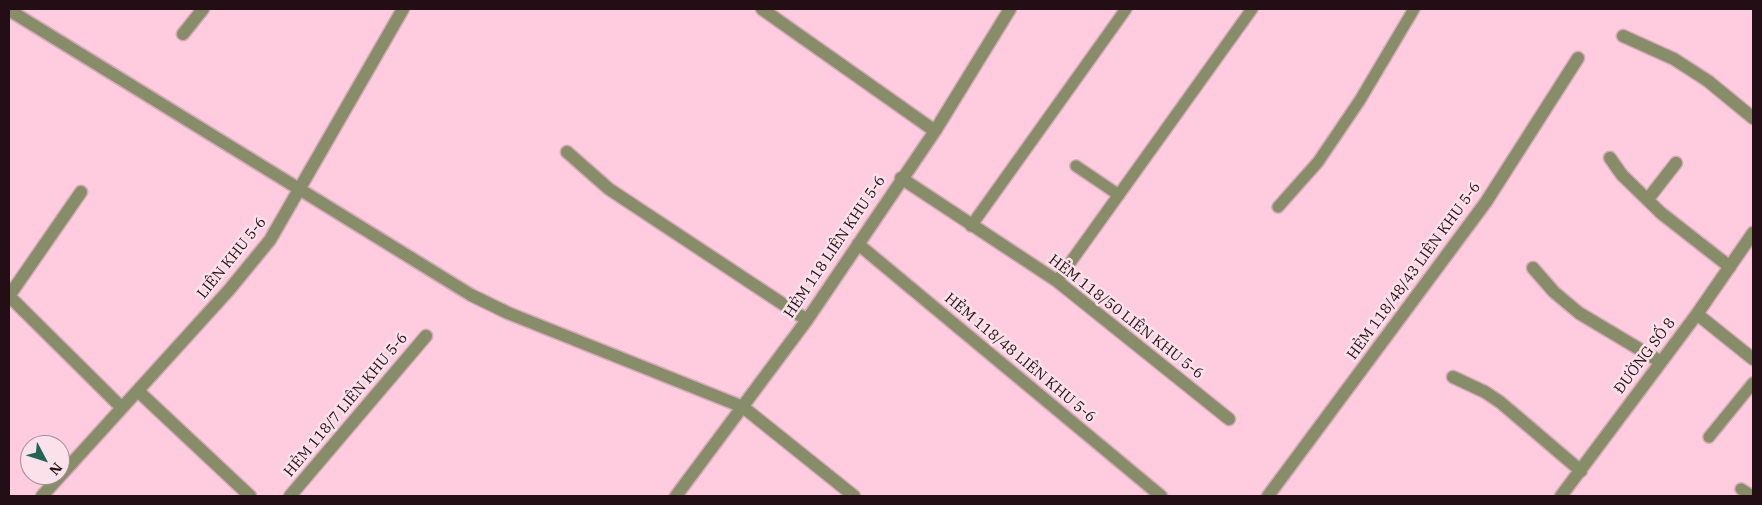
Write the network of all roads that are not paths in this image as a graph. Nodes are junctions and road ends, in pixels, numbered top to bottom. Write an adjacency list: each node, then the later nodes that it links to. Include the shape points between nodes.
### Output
1 (203, 9): 9 (street)
2 (403, 9): 19 (street, LIÊN KHU 5-6)
3 (762, 9): 13 (street)
4 (1010, 9): 13 (street, HẺM 118 LIÊN KHU 5-6)
5 (1126, 9): 24 (lane)
6 (1252, 9): 21 (lane)
7 (1414, 9): 23 (lane, via 1360,100 1318,162)
8 (9, 10): 19 (street)
9 (183, 34)
10 (1623, 36): 12 (street, via 1674,59 1708,81)
11 (1578, 58): 51 (street, HẺM 118/48/43 LIÊN KHU 5-6, via 1486,202)
12 (1753, 118)
13 (935, 131): 18 (street, HẺM 118 LIÊN KHU 5-6)
14 (567, 152): 32 (street, via 609,189)
15 (1610, 158): 22 (street, via 1622,175)
16 (1676, 163): 22 (street)
17 (1076, 166): 21 (lane)
18 (901, 178): 24 (street, HẺM 118/50 LIÊN KHU 5-6); 26 (street, HẺM 118 LIÊN KHU 5-6)
19 (299, 191): 38 (street, LIÊN KHU 5-6, via 270,240); 39 (street, via 508,314)
20 (81, 192): 30 (street)
21 (1118, 195): 29 (lane)
22 (1648, 200): 27 (street)
23 (1278, 207)
24 (972, 226): 29 (street, HẺM 118/50 LIÊN KHU 5-6)
25 (1753, 233): 27 (street, ĐƯỜNG SỐ 8)
26 (858, 244): 32 (street, HẺM 118 LIÊN KHU 5-6); 50 (street, HẺM 118/48 LIÊN KHU 5-6)
27 (1730, 267): 31 (street, ĐƯỜNG SỐ 8)
28 (1533, 268): 35 (street, via 1579,313)
29 (1057, 280): 41 (street, HẺM 118/50 LIÊN KHU 5-6)
30 (9, 296): 40 (street)
31 (1697, 314): 34 (street); 35 (street, ĐƯỜNG SỐ 8)
32 (807, 320): 39 (street, HẺM 118 LIÊN KHU 5-6)
33 (426, 336): 47 (street, HẺM 118/7 LIÊN KHU 5-6)
34 (1753, 359)
35 (1661, 362): 43 (street, ĐƯỜNG SỐ 8)
36 (1453, 377): 43 (street, via 1500,402)
37 (1753, 383): 42 (lane)
38 (138, 391): 40 (street, LIÊN KHU 5-6); 46 (street)
39 (743, 407): 48 (street, HẺM 118 LIÊN KHU 5-6); 49 (street)
40 (122, 408): 45 (street, LIÊN KHU 5-6)
41 (1229, 419)
42 (1709, 437)
43 (1581, 470): 52 (street, ĐƯỜNG SỐ 8)
44 (1741, 489): 53 (lane)
45 (42, 496)
46 (250, 496)
47 (290, 496)
48 (676, 496)
49 (854, 496)
50 (1161, 496)
51 (1268, 496)
52 (1564, 496)
53 (1752, 496)

